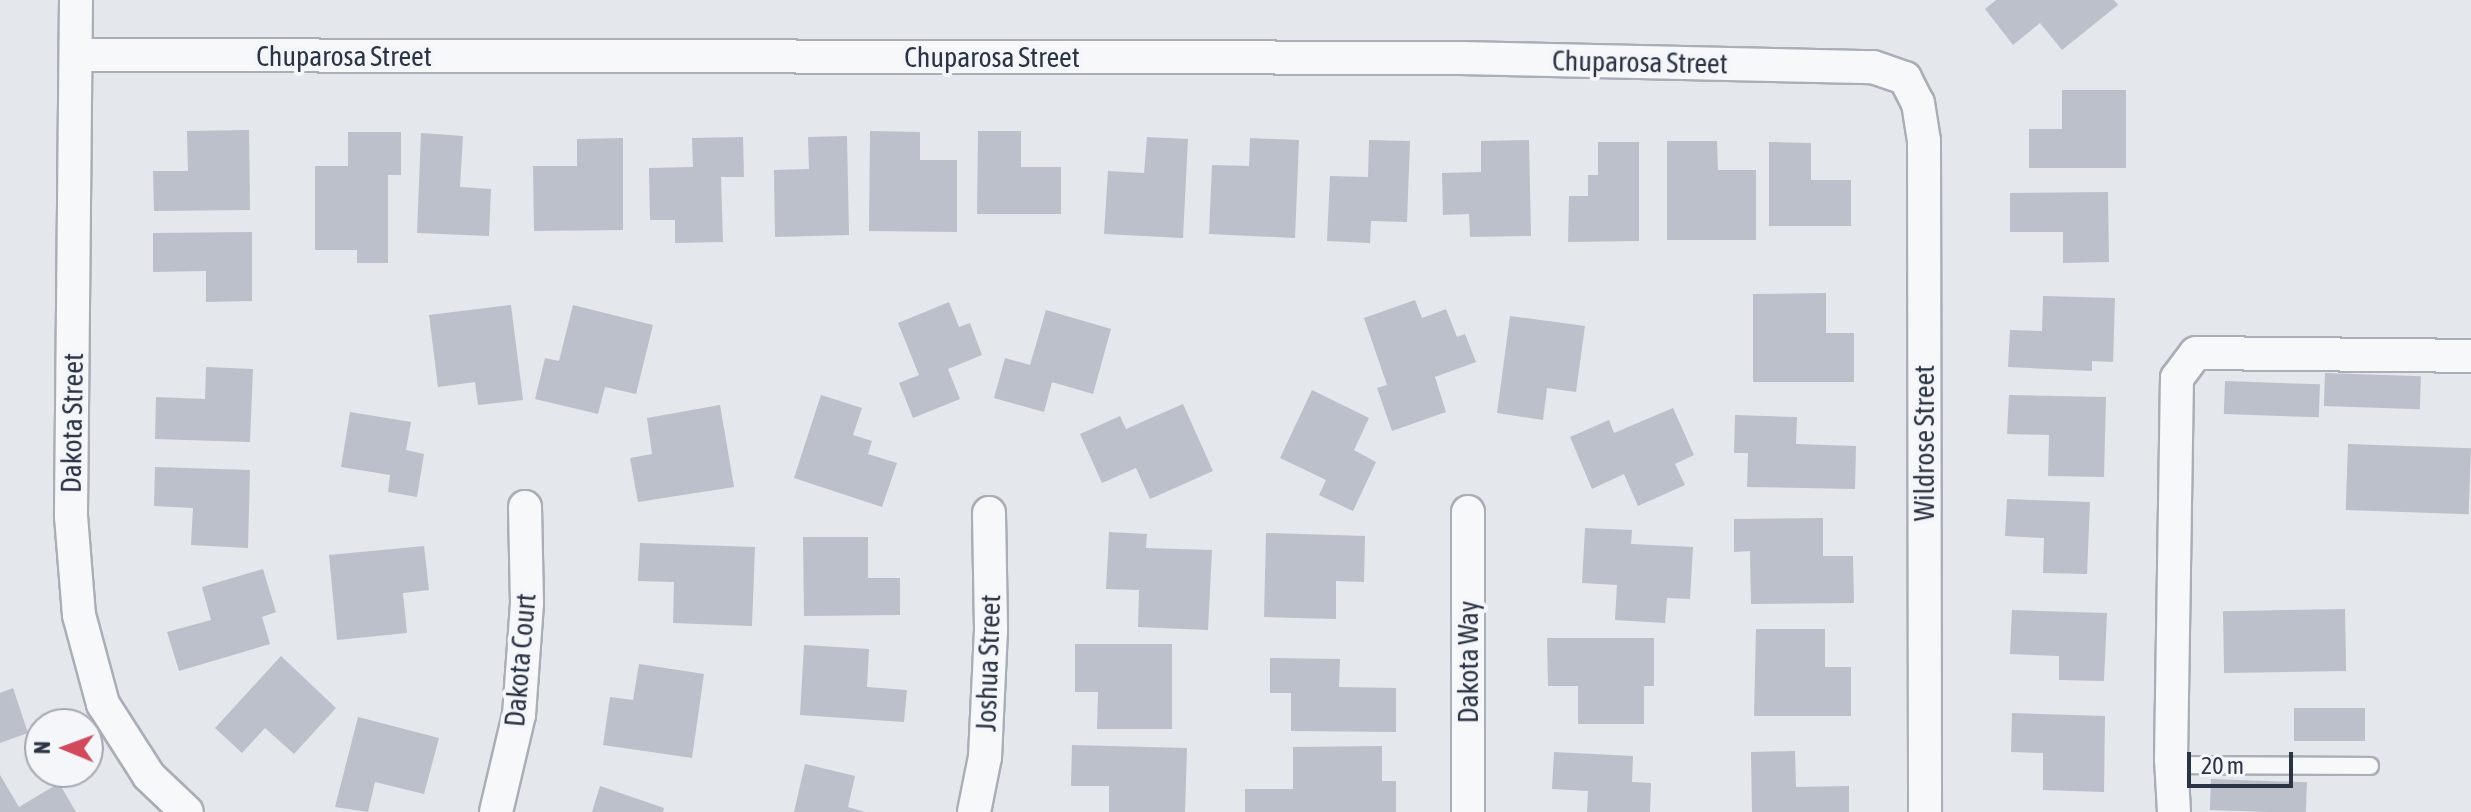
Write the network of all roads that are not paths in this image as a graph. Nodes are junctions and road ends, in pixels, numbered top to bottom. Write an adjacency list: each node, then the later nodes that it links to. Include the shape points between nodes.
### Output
1 (76, 0): 2 (street, Dakota Street)
2 (76, 55): 3 (street, Chuparosa Street, via 1461,58 1873,67); 10 (street, Dakota Street, via 71,516 79,615 103,704 149,776)
3 (1905, 78): 14 (street, Wildrose Street, via 1918,103 1924,141)
4 (2471, 356): 8 (street, via 2196,353 2177,378)
5 (525, 507): 11 (street, Dakota Court, via 527,603 519,715)
6 (1468, 512): 13 (street, Dakota Way)
7 (989, 513): 12 (street, Joshua Street, via 985,757)
8 (2171, 765): 9 (lane); 15 (street)
9 (2370, 766)
10 (187, 812)
11 (496, 812)
12 (974, 812)
13 (1468, 812)
14 (1925, 812)
15 (2174, 812)

